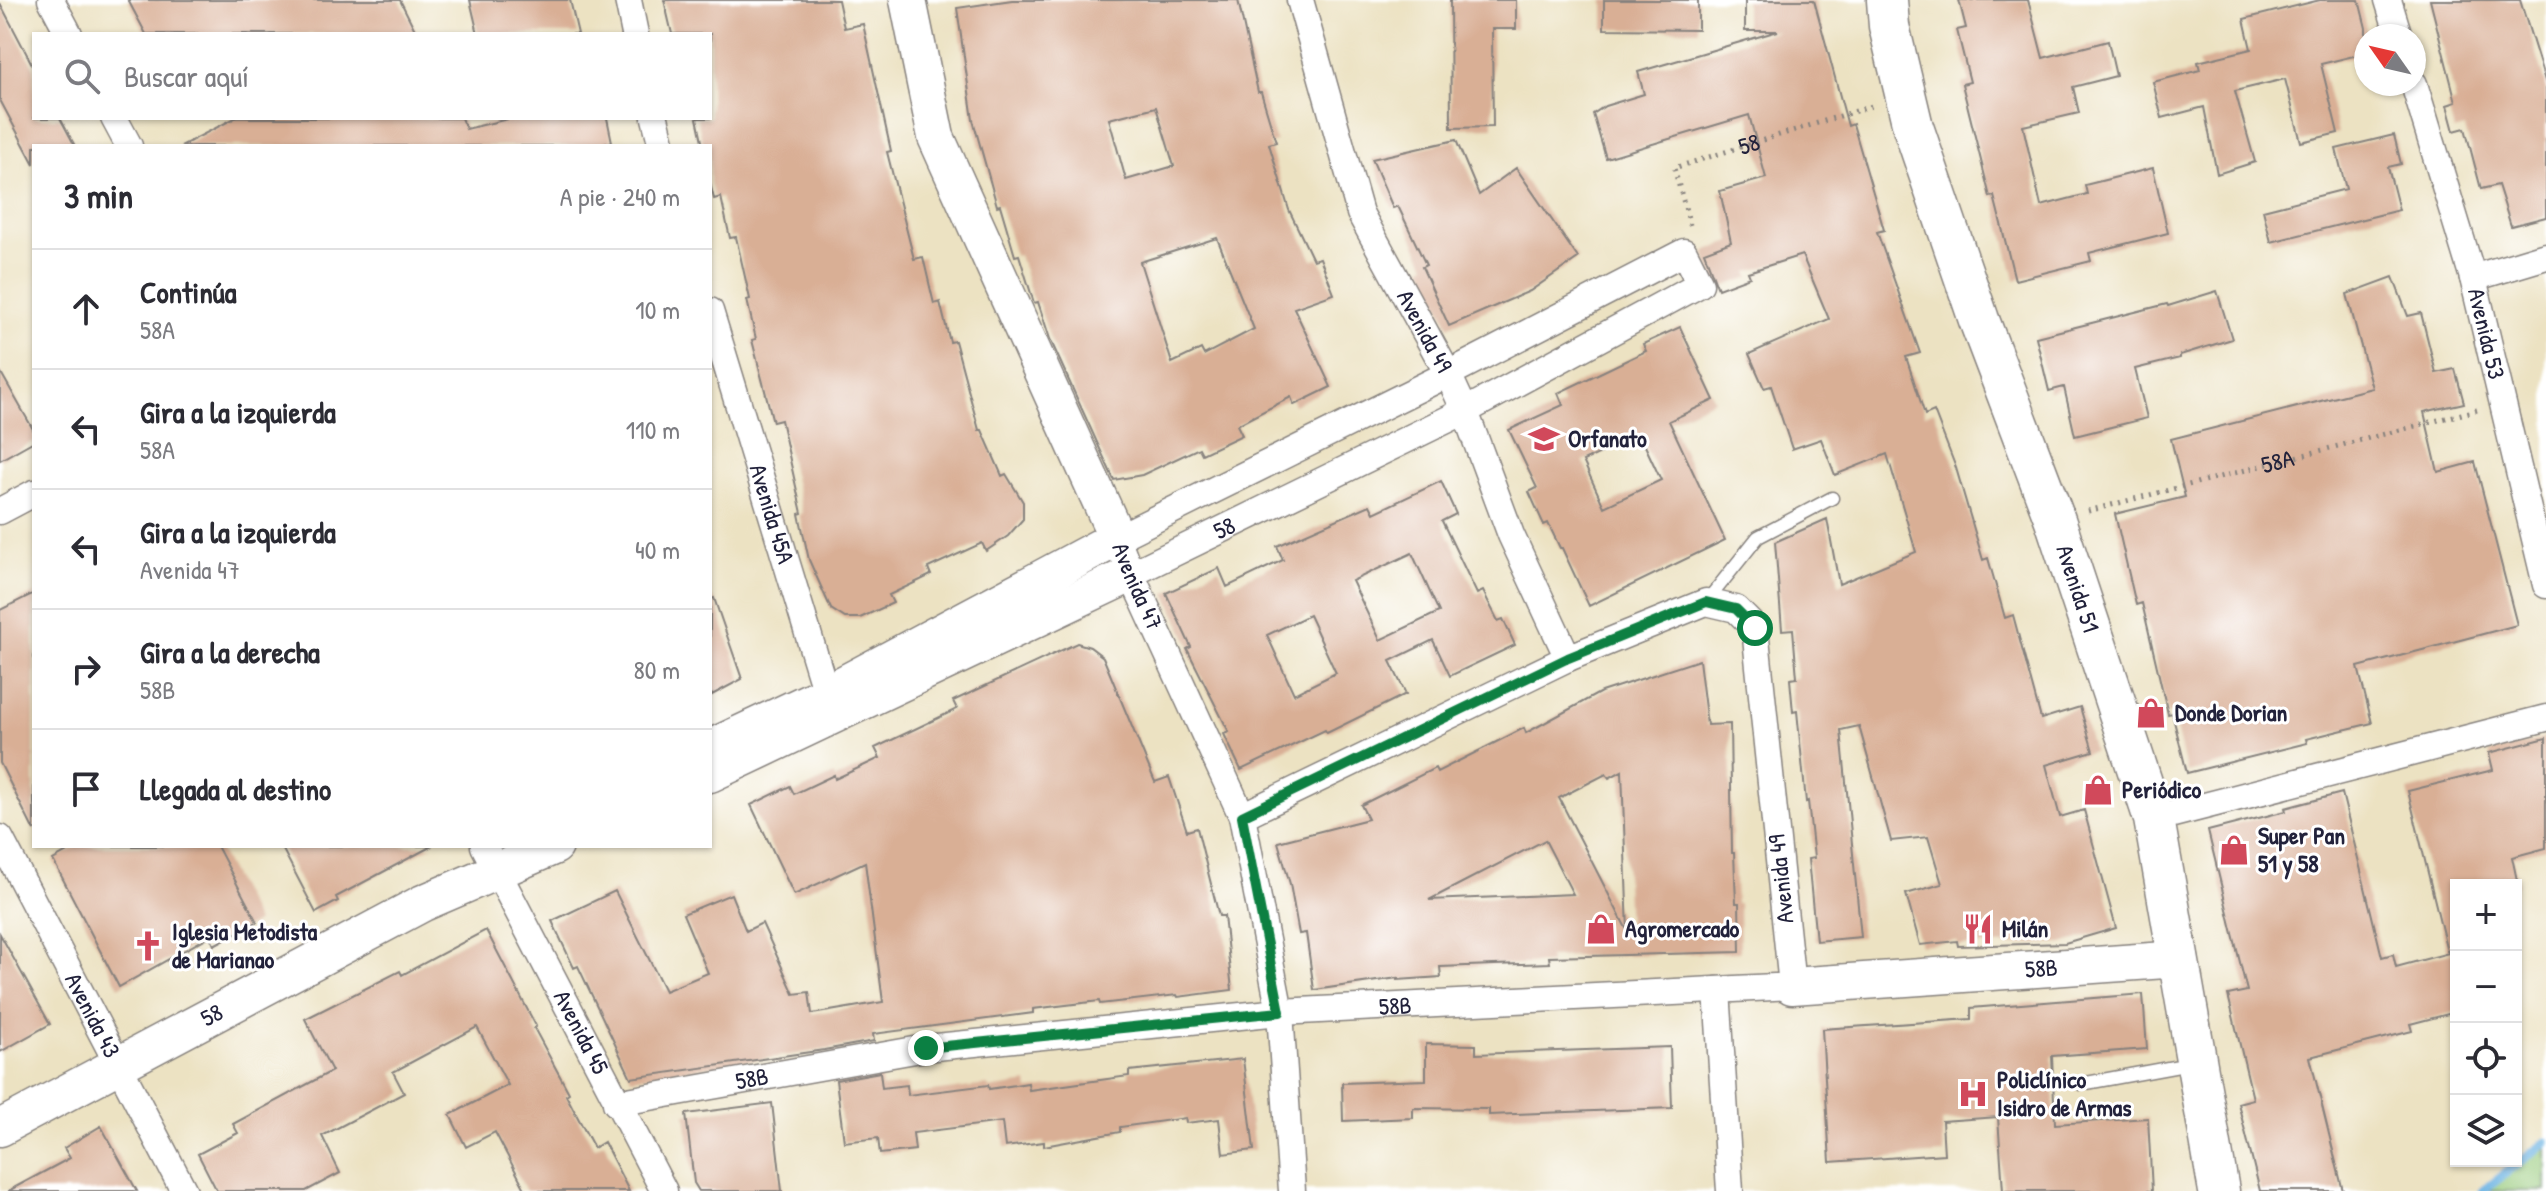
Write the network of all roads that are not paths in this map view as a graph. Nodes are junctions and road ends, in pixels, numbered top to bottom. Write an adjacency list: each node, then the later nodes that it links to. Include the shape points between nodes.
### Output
1 (51, 0): 8 (street)
2 (628, 0): 9 (street)
3 (908, 0): 23 (street, Avenida 47, via 936,137)
4 (1300, 0): 18 (street, Avenida 49, via 1360,213)
5 (1887, 0): 33 (main road, Avenida 51, via 1913,127 2055,520)
6 (2388, 0): 7 (street)
7 (2395, 24)
8 (68, 32)
9 (635, 32)
10 (2418, 96): 16 (street, Avenida 53)
11 (115, 120): 13 (street)
12 (656, 120): 14 (street)
13 (128, 144)
14 (662, 144)
15 (2546, 256): 16 (street)
16 (2473, 278): 25 (street, Avenida 53)
17 (712, 318): 28 (street, Avenida 45A)
18 (1448, 374): 19 (street, Avenida 49); 19 (street, 58, via 1684,252 1700,284); 23 (street, 58)
19 (1465, 411): 24 (street, 58); 27 (street, Avenida 49, via 1511,535)
20 (32, 494): 22 (street)
21 (1832, 498): 26 (lane, via 1758,537)
22 (0, 511)
23 (1117, 538): 24 (street, Avenida 47); 28 (street, 58)
24 (1131, 574): 28 (street, 58); 32 (street, Avenida 47)
25 (2546, 585)
26 (1706, 602): 27 (street); 38 (street, Avenida 49, via 1736,609 1755,628)
27 (1568, 658): 32 (street)
28 (830, 706): 30 (street, 58); 31 (street, 58)
29 (2546, 718): 33 (street)
30 (712, 747)
31 (712, 773)
32 (1242, 816): 40 (street, Avenida 47)
33 (2154, 819): 37 (main road, Avenida 51)
34 (0, 838): 42 (street, Avenida 43)
35 (539, 848): 36 (street, 58)
36 (492, 854): 42 (street, 58, via 423,903); 44 (street, Avenida 45)
37 (2180, 959): 38 (street, 58B); 41 (main road, Avenida 51)
38 (1792, 986): 39 (street, 58B)
39 (1717, 990): 40 (street, 58B); 49 (street)
40 (1280, 1012): 44 (street, 58B, via 926,1048); 48 (street, Avenida 47)
41 (2197, 1062): 43 (lane); 50 (main road, Avenida 51)
42 (117, 1064): 45 (street, 58); 46 (street, Avenida 43)
43 (2081, 1084)
44 (616, 1103): 47 (street, Avenida 45)
45 (0, 1128)
46 (184, 1191)
47 (664, 1191)
48 (1292, 1191)
49 (1730, 1191)
50 (2219, 1191)

